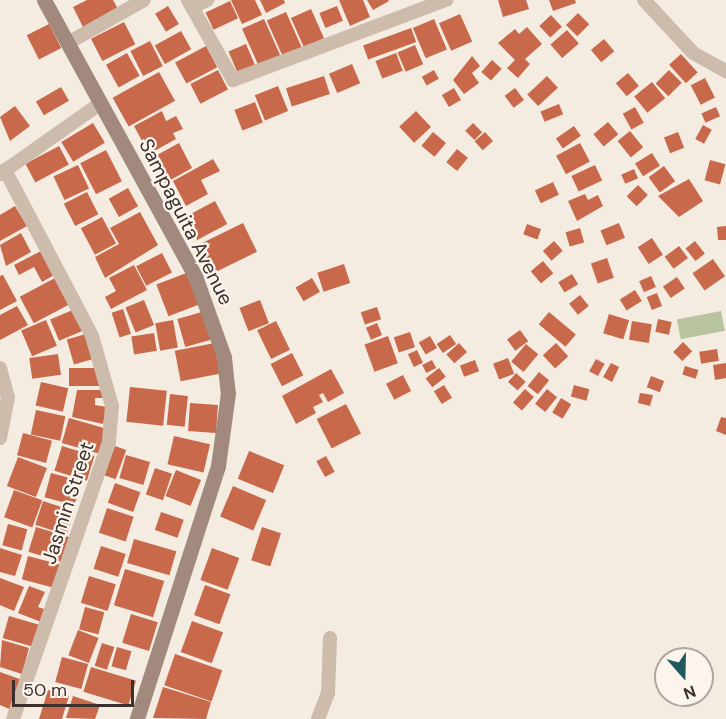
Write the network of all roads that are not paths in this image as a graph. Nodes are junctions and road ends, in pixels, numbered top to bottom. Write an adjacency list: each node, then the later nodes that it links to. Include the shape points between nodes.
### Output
1 (44, 0): 7 (street, Sampaguita Avenue)
2 (144, 0): 7 (street)
3 (207, 0): 6 (street)
4 (446, 0): 6 (street, via 233,80)
5 (645, 0): 8 (street, via 693,53)
6 (190, 4)
7 (68, 43): 9 (street, Sampaguita Avenue)
8 (726, 71)
9 (101, 103): 10 (street); 15 (street, Sampaguita Avenue, via 210,309 228,393 218,466)
10 (2, 172): 14 (street, Jasmin Street, via 92,336 112,406 109,442)
11 (0, 368): 12 (street, via 8,397)
12 (0, 438)
13 (330, 638): 16 (street, via 328,693)
14 (13, 719)
15 (136, 719)
16 (318, 719)

